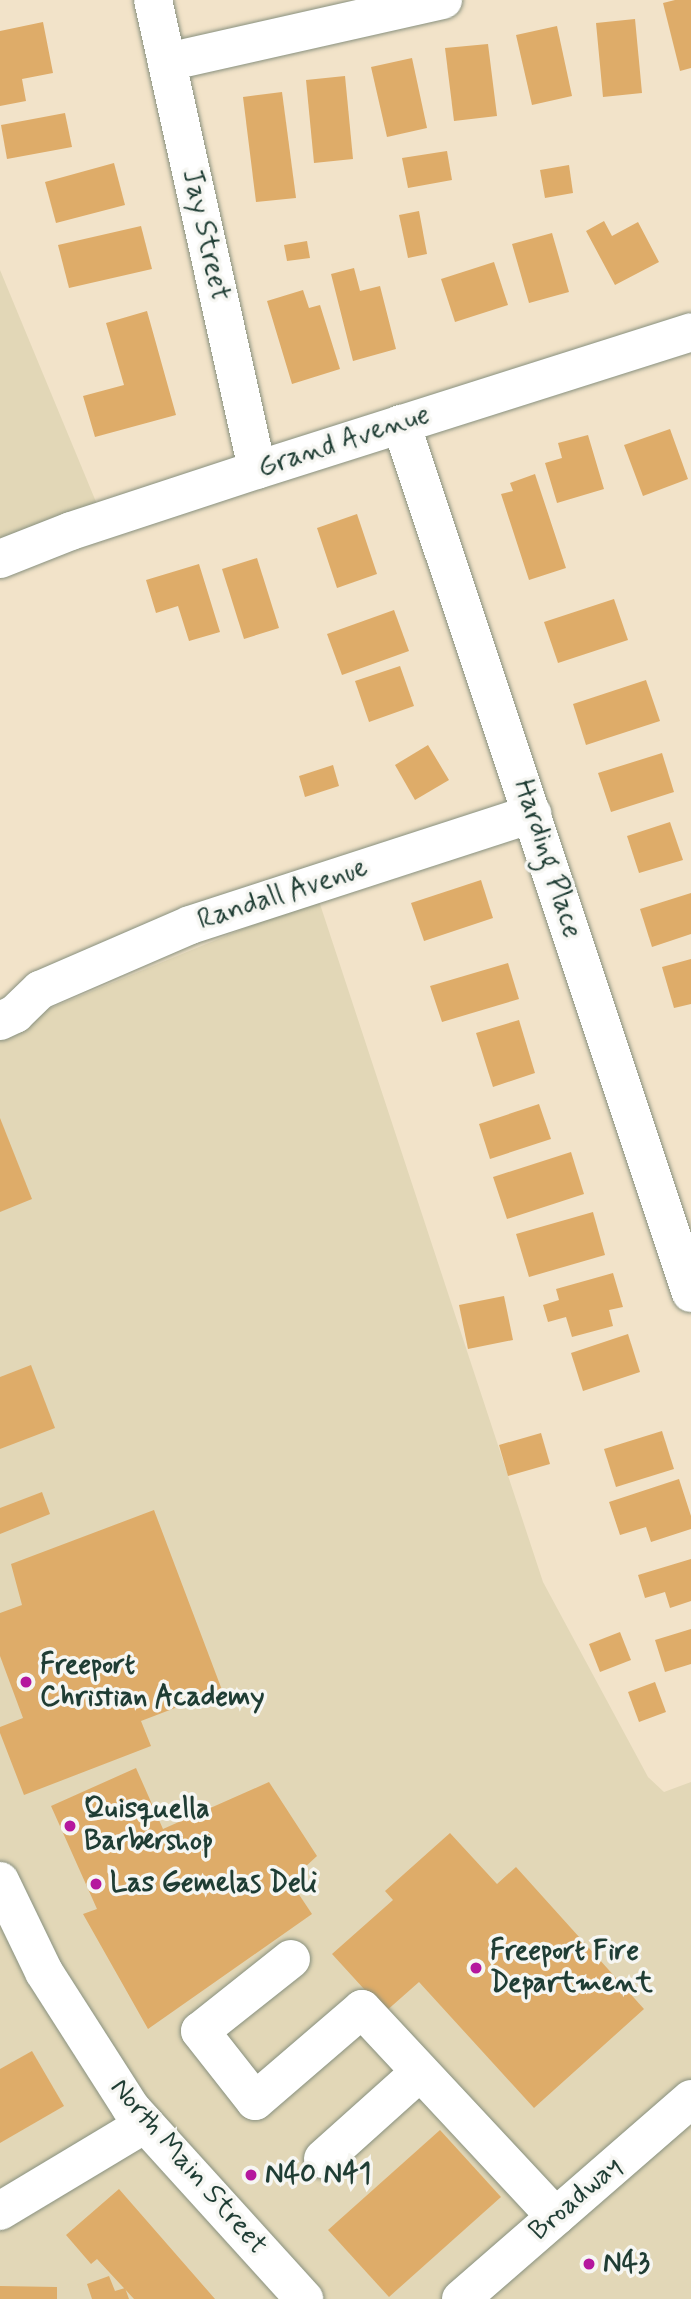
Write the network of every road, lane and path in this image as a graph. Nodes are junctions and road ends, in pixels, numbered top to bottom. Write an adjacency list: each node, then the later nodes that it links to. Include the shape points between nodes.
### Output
1 (153, 0): 3 (street, Jay Street)
2 (443, 0): 3 (street)
3 (167, 62): 6 (street, Jay Street)
4 (691, 332): 5 (street, Grand Avenue)
5 (401, 424): 6 (street, Grand Avenue); 8 (street, Harding Place)
6 (257, 470): 7 (street, Grand Avenue)
7 (0, 559)
8 (532, 814): 9 (street, Randall Avenue, via 190,925); 12 (street, Harding Place)
9 (40, 990): 10 (street, Randall Avenue); 11 (street, Randall Avenue, via 15,1014)
10 (0, 991)
11 (0, 1021)
12 (691, 1293)
13 (0, 1881): 17 (street, North Main Street, via 44,1972)
14 (291, 1959): 15 (street, via 200,2031 255,2101 362,2009)
15 (419, 2073): 18 (street); 20 (street)
16 (691, 2099): 20 (street, Broadway)
17 (145, 2124): 19 (street); 21 (street, North Main Street)
18 (323, 2159)
19 (0, 2211)
20 (556, 2217): 22 (street, Broadway)
21 (304, 2299)
22 (461, 2299)

